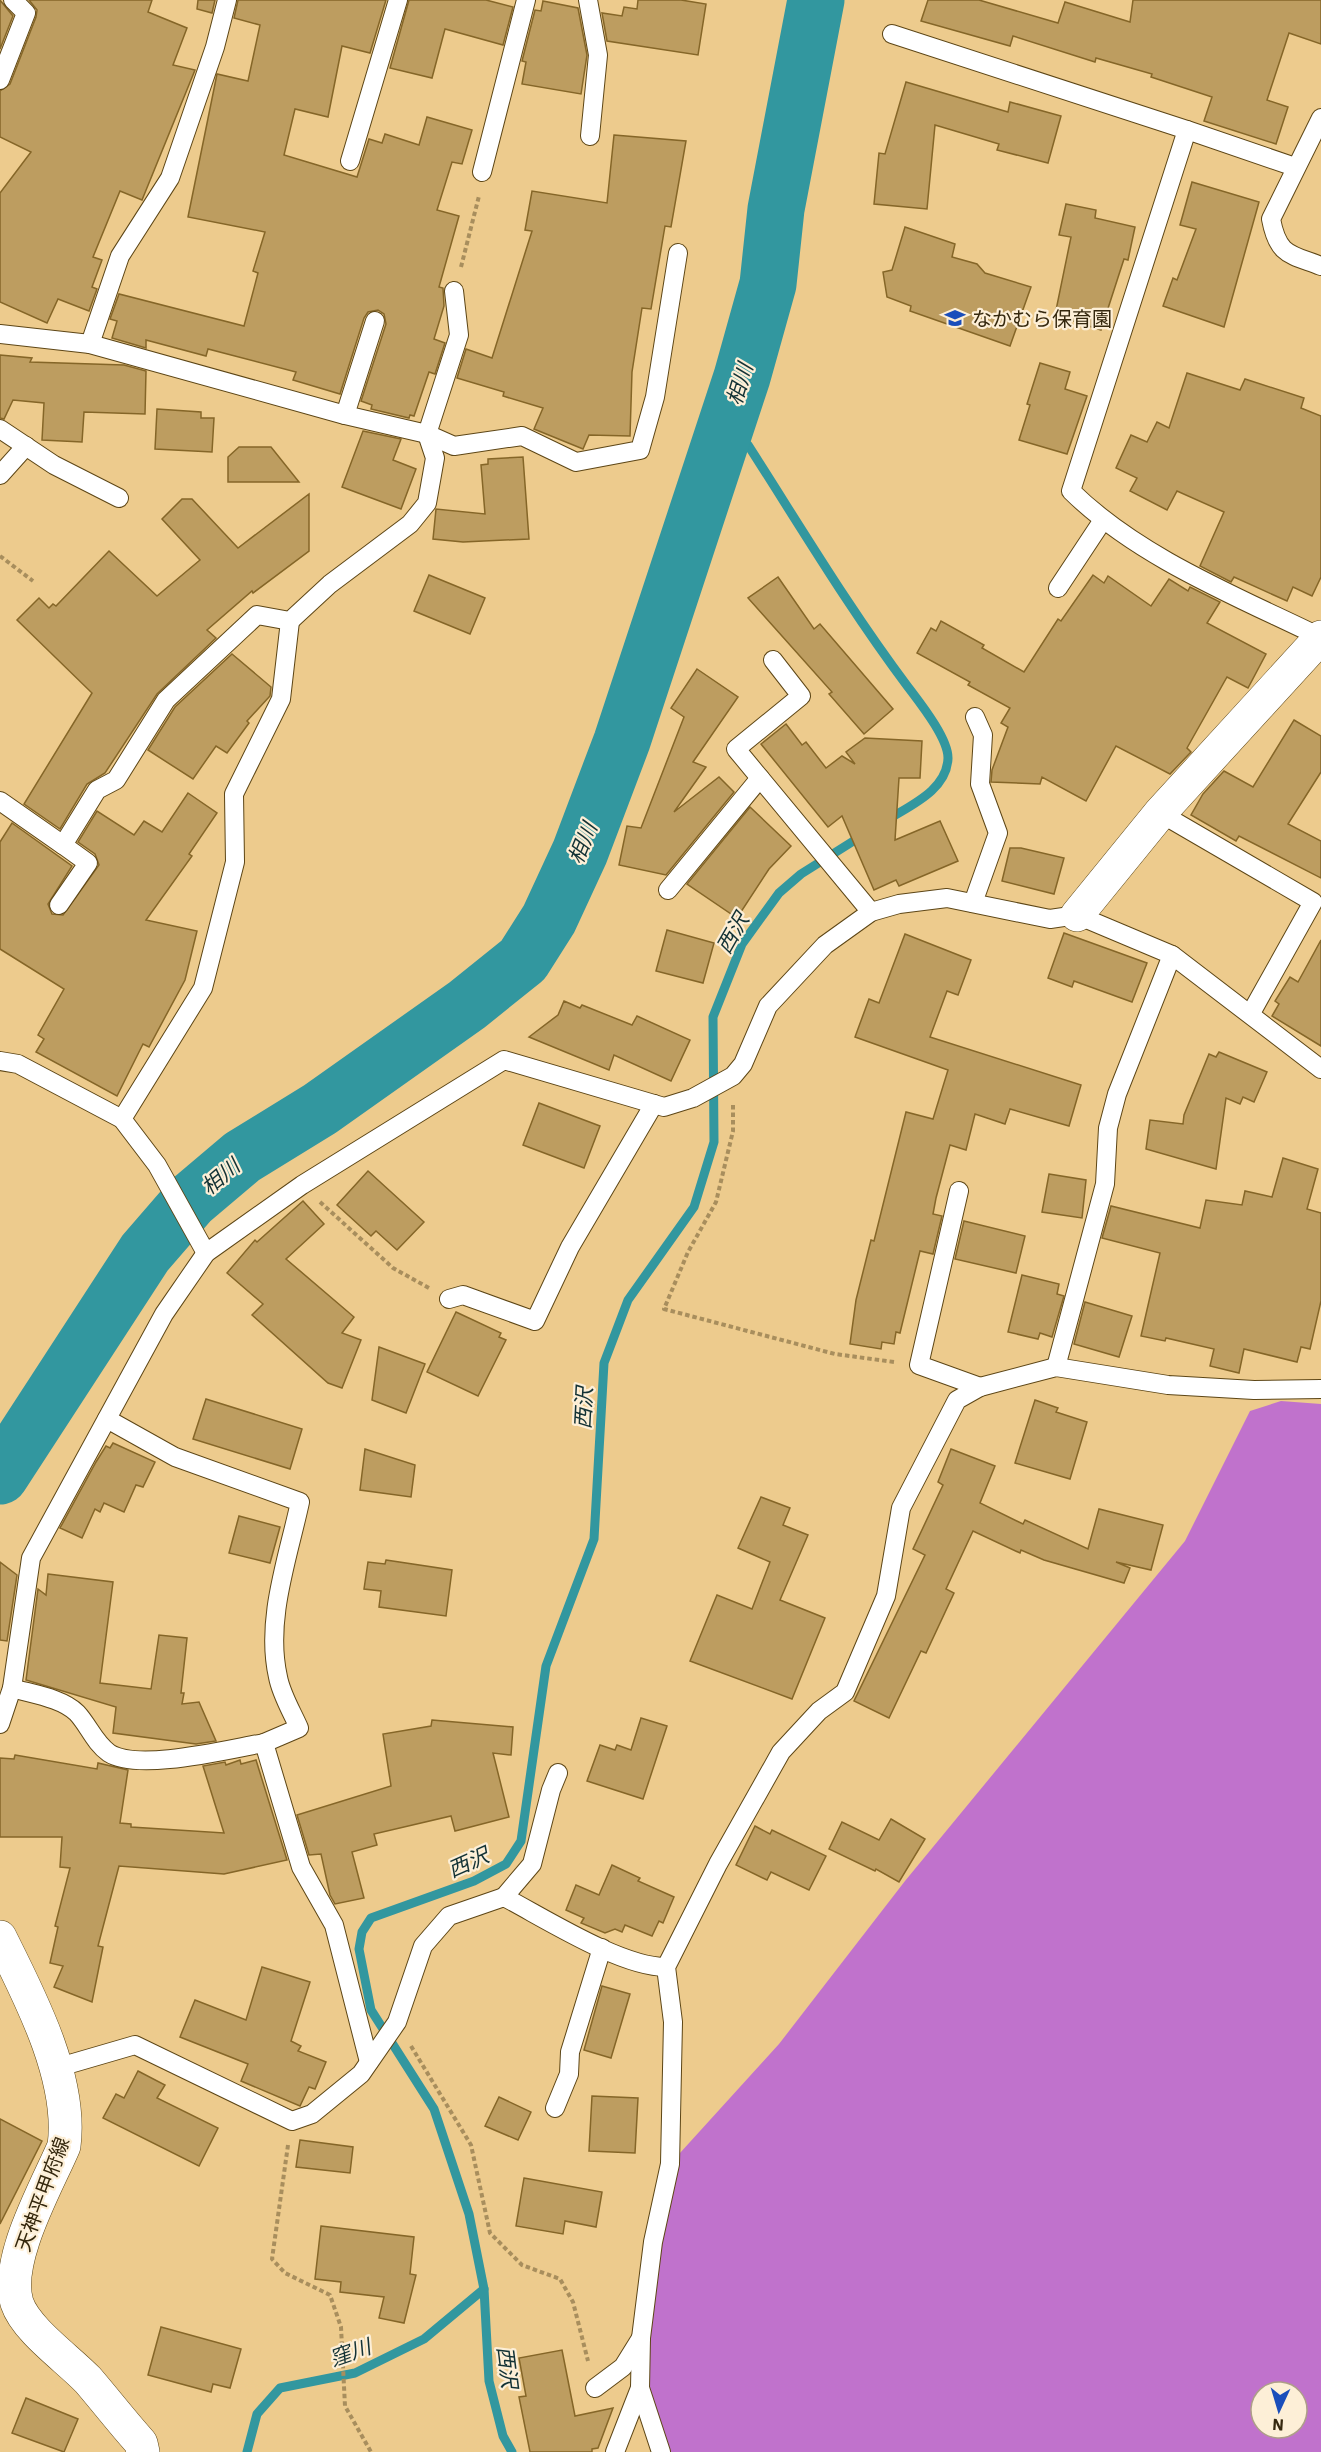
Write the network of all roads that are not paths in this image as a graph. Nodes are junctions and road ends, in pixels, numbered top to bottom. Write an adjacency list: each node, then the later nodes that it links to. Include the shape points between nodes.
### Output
1 (13, 0): 7 (lane, via 26,13)
2 (227, 0): 19 (lane, via 170,178 120,256)
3 (398, 0): 11 (lane)
4 (526, 0): 13 (lane)
5 (588, 0): 10 (lane, via 598,55)
6 (892, 34): 9 (lane)
7 (0, 80)
8 (1321, 118): 12 (lane)
9 (1187, 130): 12 (lane); 26 (lane, via 1071,491)
10 (590, 136)
11 (350, 161)
12 (1294, 167): 15 (lane, via 1271,219 1274,235 1284,252)
13 (482, 172)
14 (678, 253): 22 (lane, via 656,397 640,450 576,462 522,436 454,446)
15 (1321, 266)
16 (454, 291): 22 (lane, via 459,335)
17 (375, 321): 20 (lane)
18 (0, 334): 19 (lane)
19 (90, 345): 20 (lane)
20 (345, 415): 22 (lane)
21 (0, 429): 23 (lane)
22 (427, 434): 28 (lane, via 435,458 427,503 410,524 330,584)
23 (26, 446): 24 (lane); 25 (lane)
24 (0, 475)
25 (119, 498)
26 (1103, 520): 27 (lane); 29 (lane, via 1191,575)
27 (1058, 588)
28 (290, 621): 35 (lane, via 257,615 166,700 116,780 97,790); 46 (lane, via 281,699 234,794 235,862 203,988)
29 (1321, 635): 34 (main road)
30 (772, 660): 32 (lane, via 801,696 736,749)
31 (975, 717): 37 (lane, via 983,735 980,784 998,833)
32 (760, 778): 36 (lane); 39 (lane)
33 (0, 801): 35 (lane)
34 (1160, 813): 40 (main road); 42 (lane, via 1313,902)
35 (63, 845): 38 (lane, via 88,863)
36 (668, 890)
37 (973, 903): 39 (lane, via 947,898); 40 (lane, via 1050,920)
38 (59, 905)
39 (871, 912): 45 (lane, via 825,945 768,1006 743,1064 728,1079 693,1098 664,1107)
40 (1077, 915): 41 (lane)
41 (1172, 955): 42 (lane); 50 (lane, via 1117,1095 1108,1128 1105,1184)
42 (1251, 1012): 44 (lane)
43 (0, 1061): 46 (lane, via 18,1064)
44 (1321, 1069)
45 (654, 1104): 48 (lane, via 504,1060); 49 (lane, via 570,1247 535,1321 463,1295)
46 (122, 1119): 48 (lane, via 157,1165)
47 (959, 1191): 51 (lane, via 919,1365)
48 (202, 1246): 53 (lane)
49 (449, 1299)
50 (1056, 1367): 51 (lane); 52 (lane, via 1168,1385)
51 (980, 1387): 61 (lane, via 957,1400 901,1508 886,1596 845,1692 819,1711 781,1752)
52 (1321, 1389)
53 (106, 1419): 54 (lane, via 31,1558); 56 (lane, via 175,1457 300,1502 273,1647 278,1679 299,1728)
54 (12, 1688): 55 (lane); 56 (lane, via 76,1712 96,1742 111,1754 134,1760 162,1760)
55 (0, 1724)
56 (264, 1743): 62 (lane, via 301,1867 334,1924)
57 (558, 1773): 58 (lane, via 532,1864)
58 (504, 1898): 60 (lane); 62 (lane, via 449,1916 423,1946 397,2022)
59 (0, 1937): 63 (main road, 天神平甲府線)
60 (602, 1948): 61 (lane, via 651,1967); 64 (lane, via 570,2052 569,2074)
61 (666, 1967): 66 (lane, via 673,2022 670,2164 653,2242)
62 (372, 2058): 63 (lane, via 361,2074 312,2114 292,2121 135,2045)
63 (56, 2068): 65 (main road, 天神平甲府線, via 66,2128 63,2146 19,2256)
64 (555, 2108)
65 (9, 2305): 69 (main road, 天神平甲府線, via 87,2380 134,2434)
66 (641, 2338): 67 (lane, via 623,2367); 68 (lane)
67 (595, 2388)
68 (640, 2388): 70 (lane); 71 (lane)
69 (143, 2452)
70 (615, 2452)
71 (661, 2452)

